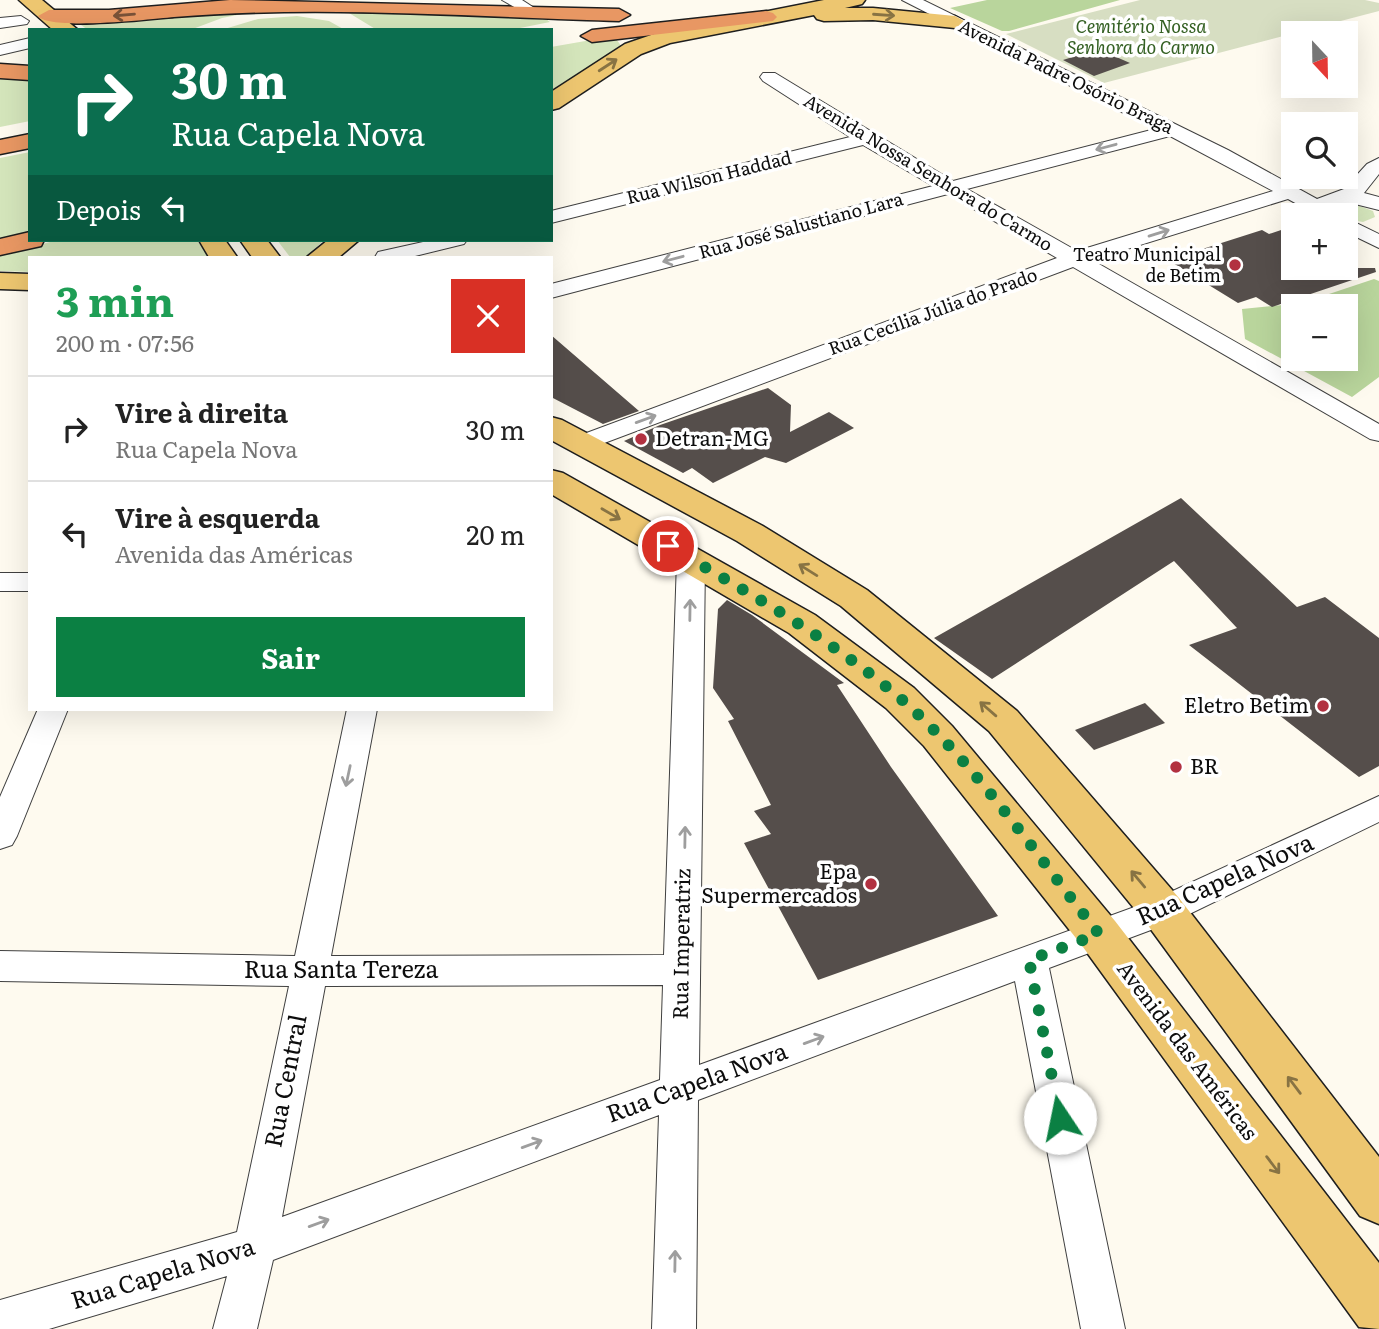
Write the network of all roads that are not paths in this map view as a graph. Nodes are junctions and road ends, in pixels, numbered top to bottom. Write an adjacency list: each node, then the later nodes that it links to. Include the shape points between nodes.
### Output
1 (29, 0): 8 (main road)
2 (510, 0): 15 (street)
3 (855, 0): 7 (main road)
4 (910, 0): 9 (street, Avenida Padre Osório Braga)
5 (0, 3): 10 (main road)
6 (685, 3): 15 (highway)
7 (764, 6): 9 (main road, one-way to 9); 15 (highway, via 731,5); 15 (highway, via 688,23); 21 (main road, one-way to 7, via 633,49)
8 (49, 16): 11 (main road); 14 (highway, one-way to 8, via 245,5)
9 (955, 22): 22 (street, Avenida Padre Osório Braga)
10 (18, 25)
11 (64, 28)
12 (210, 28): 13 (highway, via 240,17 295,12 329,14)
13 (359, 28)
14 (542, 28)
15 (555, 29)
16 (28, 43): 17 (street)
17 (0, 50)
18 (0, 71): 19 (highway)
19 (28, 73)
20 (769, 77): 23 (street, Avenida Nossa Senhora do Carmo)
21 (553, 102)
22 (1172, 130): 24 (street, Avenida Padre Osório Braga); 27 (street, Rua José Salustiano Lara, one-way to 27)
23 (866, 139): 27 (street, Avenida Nossa Senhora do Carmo); 35 (street, Rua Wilson Haddad)
24 (1221, 154): 29 (street, Avenida Padre Osório Braga); 31 (street, Avenida Padre Osório Braga)
25 (1379, 164): 32 (street, via 1368,171 1353,193)
26 (1379, 178): 28 (street)
27 (950, 187): 48 (street, Avenida Nossa Senhora do Carmo); 51 (street, Rua José Salustiano Lara, one-way to 51)
28 (1379, 191)
29 (1288, 192): 30 (street, Avenida Padre Osório Braga); 48 (street, Rua Cecília Júlia do Prado, one-way to 29)
30 (1326, 203)
31 (1329, 203)
32 (1336, 203)
33 (1358, 204): 34 (street)
34 (1379, 204)
35 (553, 217)
36 (1358, 224): 37 (street)
37 (1379, 225)
38 (1358, 231): 43 (street)
39 (28, 241): 44 (highway)
40 (255, 242): 45 (main road)
41 (342, 242): 46 (main road)
42 (449, 242): 47 (street)
43 (1379, 242)
44 (0, 247)
45 (265, 256)
46 (322, 256)
47 (390, 256)
48 (1074, 259): 52 (street, Avenida Nossa Senhora do Carmo); 53 (street, Rua Cecília Júlia do Prado, one-way to 48)
49 (0, 281): 50 (main road)
50 (28, 282)
51 (553, 290)
52 (1379, 434)
53 (567, 435): 58 (main road, one-way to 53, via 749,533)
54 (553, 481): 55 (main road, Avenida das Américas, one-way to 55)
55 (691, 560): 59 (main road, Avenida das Américas); 68 (street, Rua Imperatriz, one-way to 55)
56 (0, 582): 57 (street)
57 (28, 582)
58 (854, 598): 59 (main road, via 854,611 845,622 824,628); 64 (main road, one-way to 58, via 1003,721)
59 (802, 624): 65 (main road, Avenida das Américas, via 900,698 938,736)
60 (52, 711): 63 (street)
61 (362, 711): 69 (street, Rua Central, one-way to 69)
62 (1373, 819): 64 (street, Rua Capela Nova)
63 (0, 836)
64 (1163, 911): 65 (street, Rua Capela Nova); 71 (main road, one-way to 64)
65 (1099, 934): 66 (street, Rua Capela Nova); 73 (main road, Avenida das Américas, one-way to 73)
66 (1029, 960): 70 (street, Rua Capela Nova, one-way to 66); 77 (street)
67 (0, 966): 69 (street, Rua Santa Tereza)
68 (682, 970): 69 (street, Rua Santa Tereza); 70 (street, Rua Imperatriz)
69 (307, 971): 72 (street, Rua Central)
70 (679, 1090): 72 (street, Rua Capela Nova, one-way to 70); 76 (street, Rua Imperatriz, one-way to 70)
71 (1379, 1199)
72 (255, 1247): 74 (street, Rua Capela Nova); 75 (street, Rua Central)
73 (1379, 1308)
74 (0, 1322)
75 (234, 1329)
76 (674, 1329)
77 (1103, 1329)

